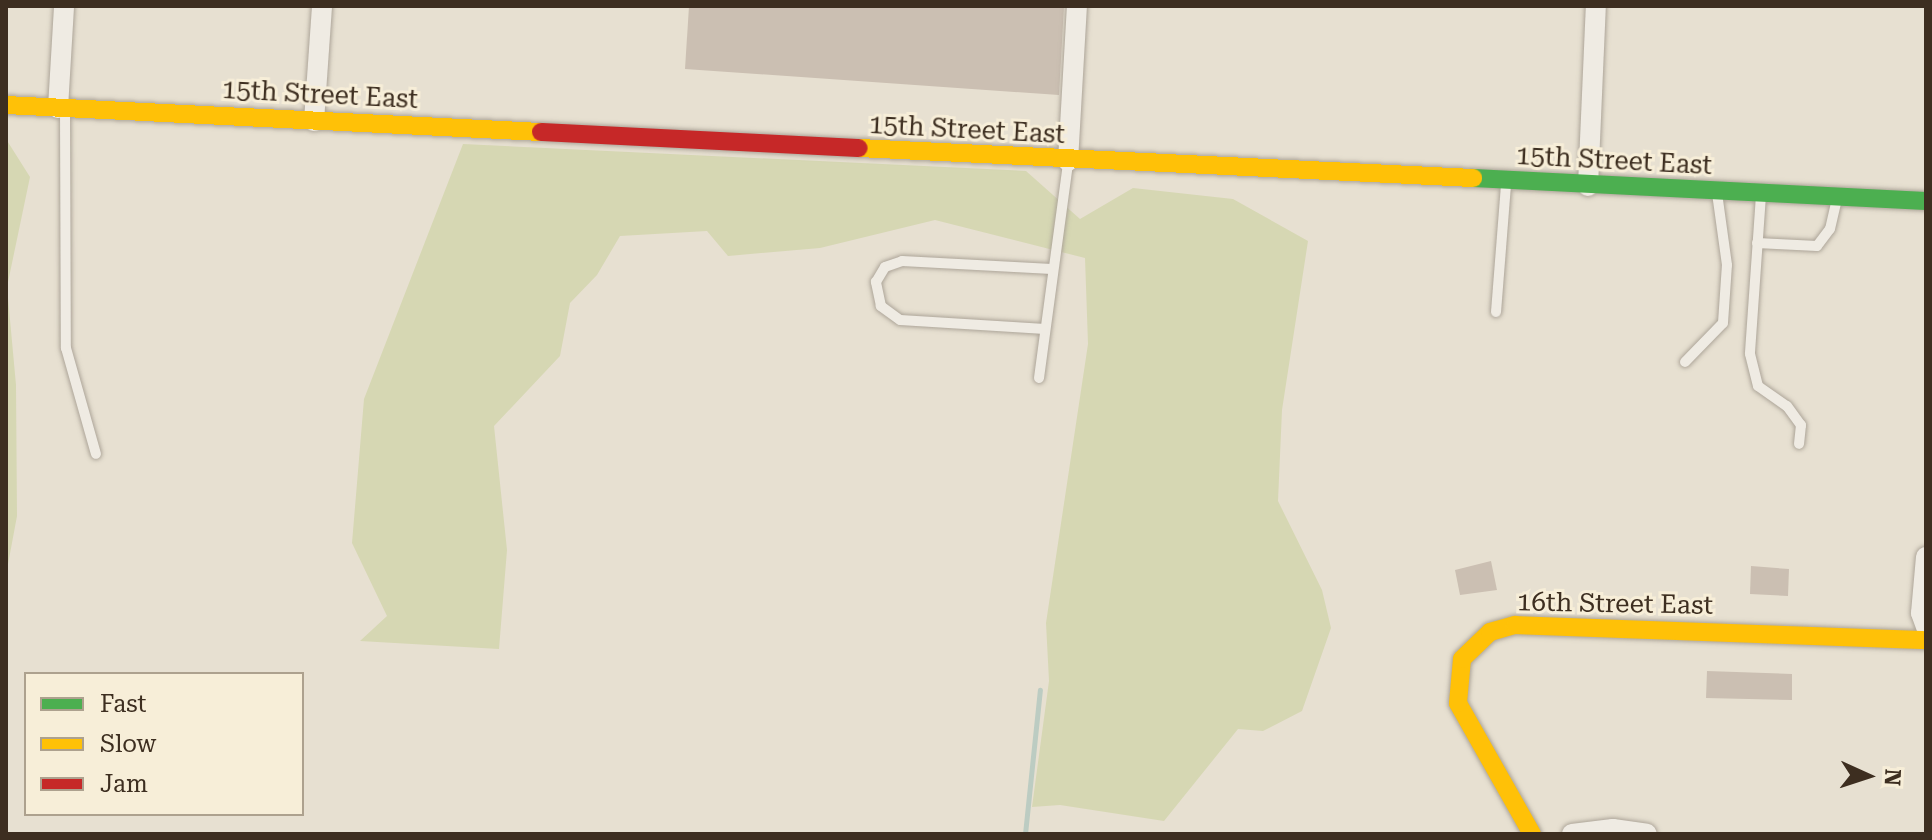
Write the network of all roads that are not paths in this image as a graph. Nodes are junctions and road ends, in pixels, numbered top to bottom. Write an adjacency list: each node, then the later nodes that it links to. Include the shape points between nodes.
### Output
1 (64, 6): 6 (street)
2 (322, 6): 7 (street)
3 (1077, 6): 8 (street)
4 (1596, 6): 10 (street)
5 (6, 105): 6 (main road, 15th Street East)
6 (61, 108): 7 (main road, 15th Street East); 22 (lane, via 66,348)
7 (314, 121): 8 (main road, 15th Street East)
8 (1068, 161): 9 (main road, 15th Street East); 16 (lane)
9 (1506, 182): 10 (main road, 15th Street East); 17 (lane)
10 (1588, 186): 11 (main road, 15th Street East)
11 (1717, 191): 12 (main road, 15th Street East); 19 (lane, via 1727,265 1723,323)
12 (1761, 193): 13 (main road, 15th Street East); 15 (lane)
13 (1837, 196): 14 (main road, 15th Street East); 15 (lane, via 1830,229 1817,246)
14 (1926, 201)
15 (1757, 243): 21 (lane, via 1750,354 1758,386 1787,406 1801,425)
16 (1052, 269): 18 (lane); 18 (lane, via 902,261 885,267 876,282 881,306 900,320)
17 (1496, 312)
18 (1045, 329): 20 (lane)
19 (1685, 362)
20 (1039, 378)
21 (1799, 444)
22 (96, 454)
23 (1926, 557): 24 (street, via 1921,613)
24 (1926, 627)
25 (1926, 640): 26 (main road, 16th Street East, via 1515,625 1490,632 1462,659 1458,703)
26 (1532, 834)
27 (1572, 834): 28 (street, via 1613,829)
28 (1647, 834)

